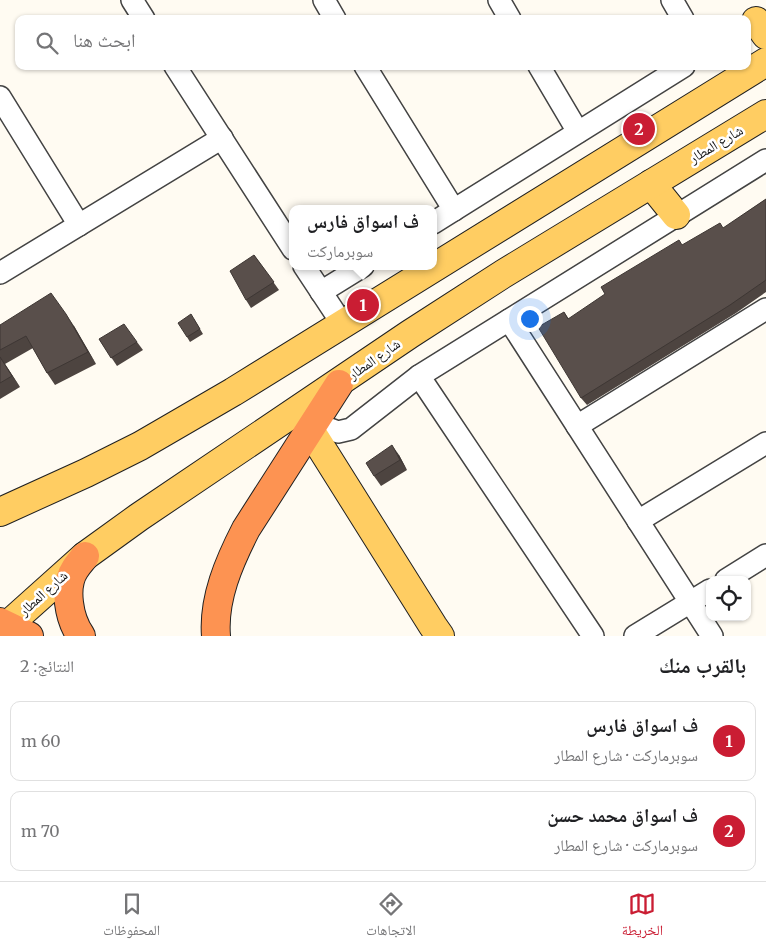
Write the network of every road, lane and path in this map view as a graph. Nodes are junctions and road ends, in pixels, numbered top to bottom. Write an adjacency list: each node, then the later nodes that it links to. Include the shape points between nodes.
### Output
1 (132, 0): 5 (street)
2 (324, 0): 6 (street)
3 (499, 0): 7 (street)
4 (672, 0): 8 (street)
5 (141, 15)
6 (333, 15)
7 (508, 15)
8 (681, 15)
9 (766, 62): 25 (main road)
10 (178, 70): 17 (street)
11 (367, 70): 20 (street)
12 (540, 70): 16 (street)
13 (678, 70): 16 (street)
14 (0, 97): 23 (street)
15 (766, 114): 19 (main road, شارع المطار)
16 (578, 132): 20 (street)
17 (222, 138): 23 (street); 24 (street)
18 (766, 160): 21 (street)
19 (651, 184): 21 (main road); 35 (main road, شارع المطار, via 503,274)
20 (454, 210): 22 (street)
21 (676, 215): 32 (street)
22 (437, 221)
23 (79, 225): 29 (street)
24 (289, 243)
25 (437, 266)
26 (307, 270): 30 (street)
27 (357, 270): 30 (street)
28 (431, 270): 33 (main road)
29 (0, 273)
30 (321, 292): 33 (street)
31 (766, 309): 37 (street)
32 (510, 320): 34 (street); 37 (street)
33 (342, 325): 39 (main road, via 140,446)
34 (419, 376): 36 (street, via 351,429 338,432); 50 (street)
35 (338, 384): 36 (highway); 42 (main road, شارع المطار)
36 (312, 426): 48 (highway, via 234,553 216,612); 49 (main road)
37 (577, 426): 40 (street)
38 (766, 443): 40 (street)
39 (0, 512)
40 (638, 521): 45 (street)
41 (766, 555): 43 (street)
42 (85, 556): 46 (main road, شارع المطار); 47 (highway, via 74,570 69,591 72,616)
43 (732, 576)
44 (706, 592): 45 (street)
45 (690, 602): 51 (street); 52 (street)
46 (9, 629)
47 (81, 636)
48 (216, 636)
49 (440, 636)
50 (593, 636)
51 (635, 636)
52 (712, 636)

